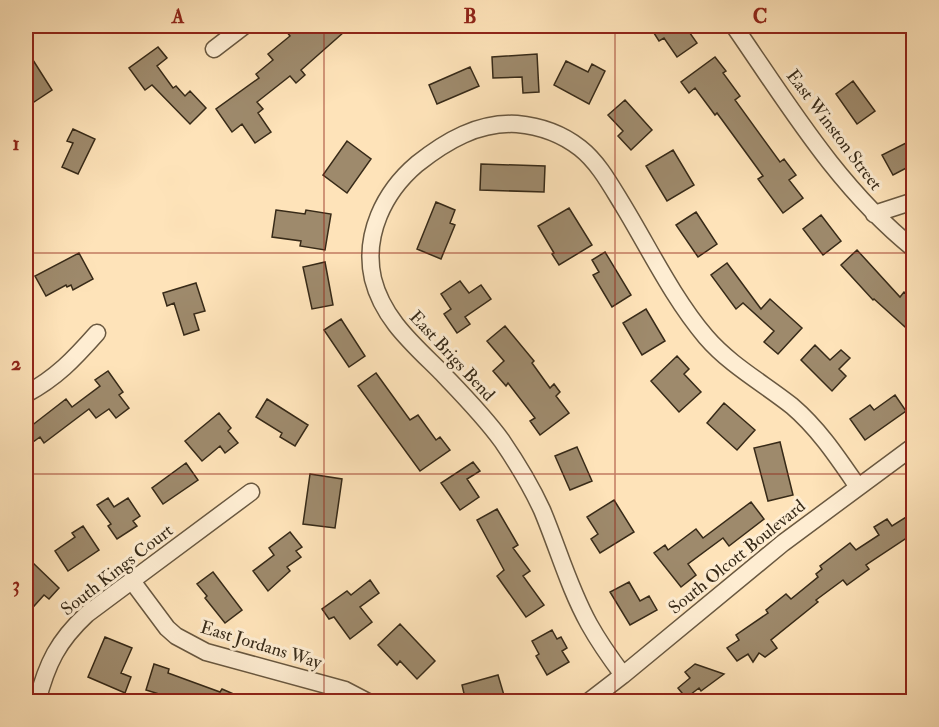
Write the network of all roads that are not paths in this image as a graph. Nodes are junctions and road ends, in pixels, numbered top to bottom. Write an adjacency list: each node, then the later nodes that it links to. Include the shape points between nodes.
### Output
1 (244, 26): 3 (street)
2 (734, 26): 5 (street, East Winston Street, via 835,170)
3 (214, 48)
4 (914, 201): 5 (street)
5 (874, 214): 6 (street, East Winston Street)
6 (914, 249)
7 (97, 333): 8 (street, via 62,371)
8 (26, 394)
9 (914, 446): 10 (street, South Olcott Boulevard)
10 (858, 487): 13 (street, South Olcott Boulevard, via 783,543); 13 (street, East Brigs Bend, via 812,424 726,357 702,332 605,177 580,148 545,129 506,123 472,130 430,154 398,182 377,219 370,261 378,292 400,332 469,400 518,466 542,511 589,624)
11 (251, 492): 12 (street, South Kings Court)
12 (132, 581): 14 (street, South Kings Court, via 87,614 65,636 55,650); 15 (street, East Jordans Way, via 167,628 196,647 345,690)
13 (623, 675): 16 (street, South Olcott Boulevard)
14 (37, 702)
15 (368, 702)
16 (588, 702)

